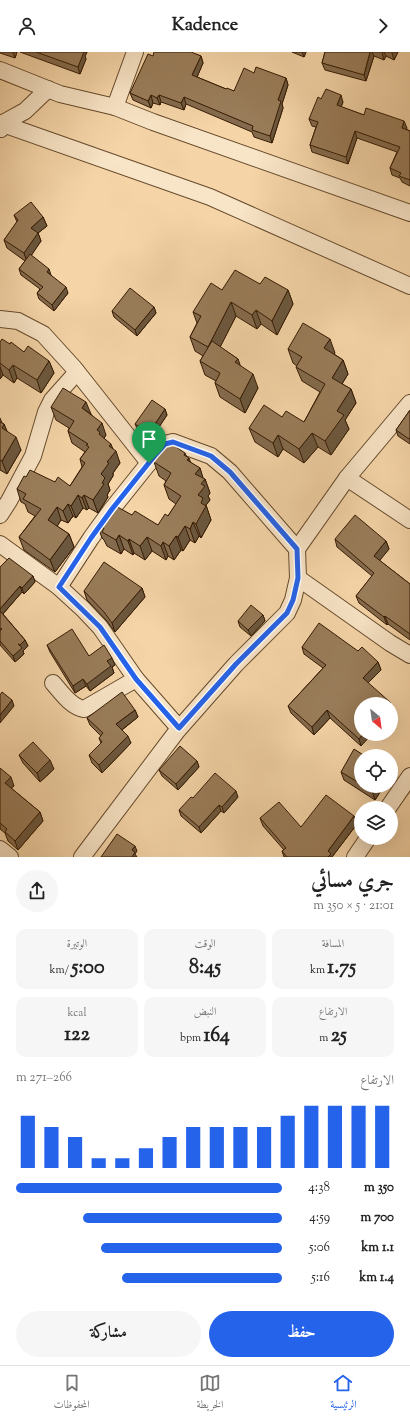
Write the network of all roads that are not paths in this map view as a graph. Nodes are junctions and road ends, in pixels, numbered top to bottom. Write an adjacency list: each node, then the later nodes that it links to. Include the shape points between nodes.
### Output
1 (136, 52): 4 (street)
2 (0, 70): 3 (street)
3 (48, 89): 4 (street); 5 (street, via 25,111)
4 (115, 107): 6 (street)
5 (1, 126): 7 (street, via 210,197)
6 (410, 213)
7 (410, 286)
8 (0, 319): 9 (street, via 18,321 43,334)
9 (78, 372): 11 (street); 13 (street, via 52,400 33,456)
10 (410, 403): 12 (street)
11 (149, 463): 16 (street, via 165,444 173,442 211,456 230,472); 18 (street, via 95,532)
12 (347, 478): 14 (street); 16 (street)
13 (0, 515)
14 (410, 520)
15 (0, 544): 18 (street)
16 (297, 549): 17 (street)
17 (298, 578): 19 (street); 22 (street, via 287,613 236,664)
18 (59, 587): 20 (street, via 100,627)
19 (410, 655)
20 (136, 679): 21 (street, via 84,709 74,705); 22 (street)
21 (53, 683)
22 (179, 728): 28 (street)
23 (410, 776): 24 (street)
24 (393, 801)
25 (363, 845): 29 (street)
26 (0, 849): 27 (street)
27 (10, 857)
28 (82, 857)
29 (355, 857)

